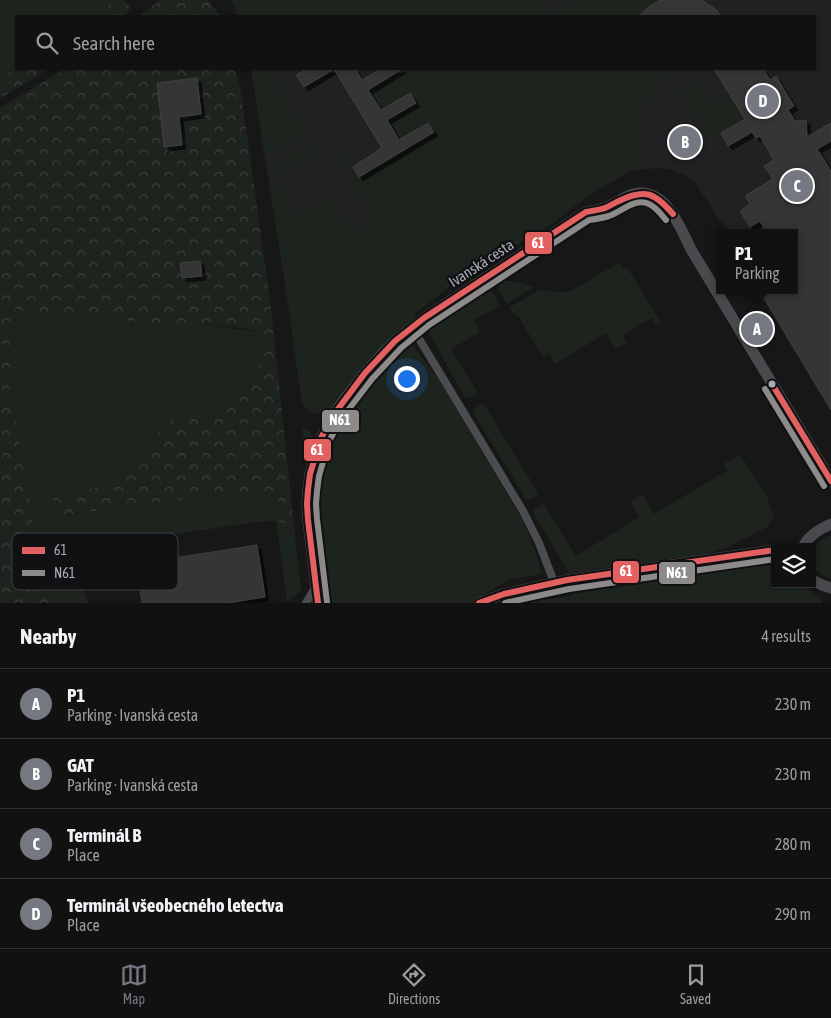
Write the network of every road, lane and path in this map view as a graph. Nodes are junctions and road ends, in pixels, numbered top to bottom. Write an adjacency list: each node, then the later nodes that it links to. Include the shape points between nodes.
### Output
1 (716, 290): 3 (street, Ivanská cesta, via 673,214 657,198 644,193 586,212)
2 (718, 294): 4 (street, Ivanská cesta)
3 (412, 327): 8 (street, via 523,511 540,543); 10 (street, Ivanská cesta, via 365,372 321,438 310,474 307,504)
4 (831, 481)
5 (831, 524): 6 (street, via 812,535)
6 (806, 543)
7 (771, 551): 8 (street)
8 (554, 582): 14 (street)
9 (816, 582): 11 (street)
10 (316, 586): 12 (street); 13 (street, Ivanská cesta)
11 (831, 588)
12 (306, 603)
13 (318, 603)
14 (480, 603)

